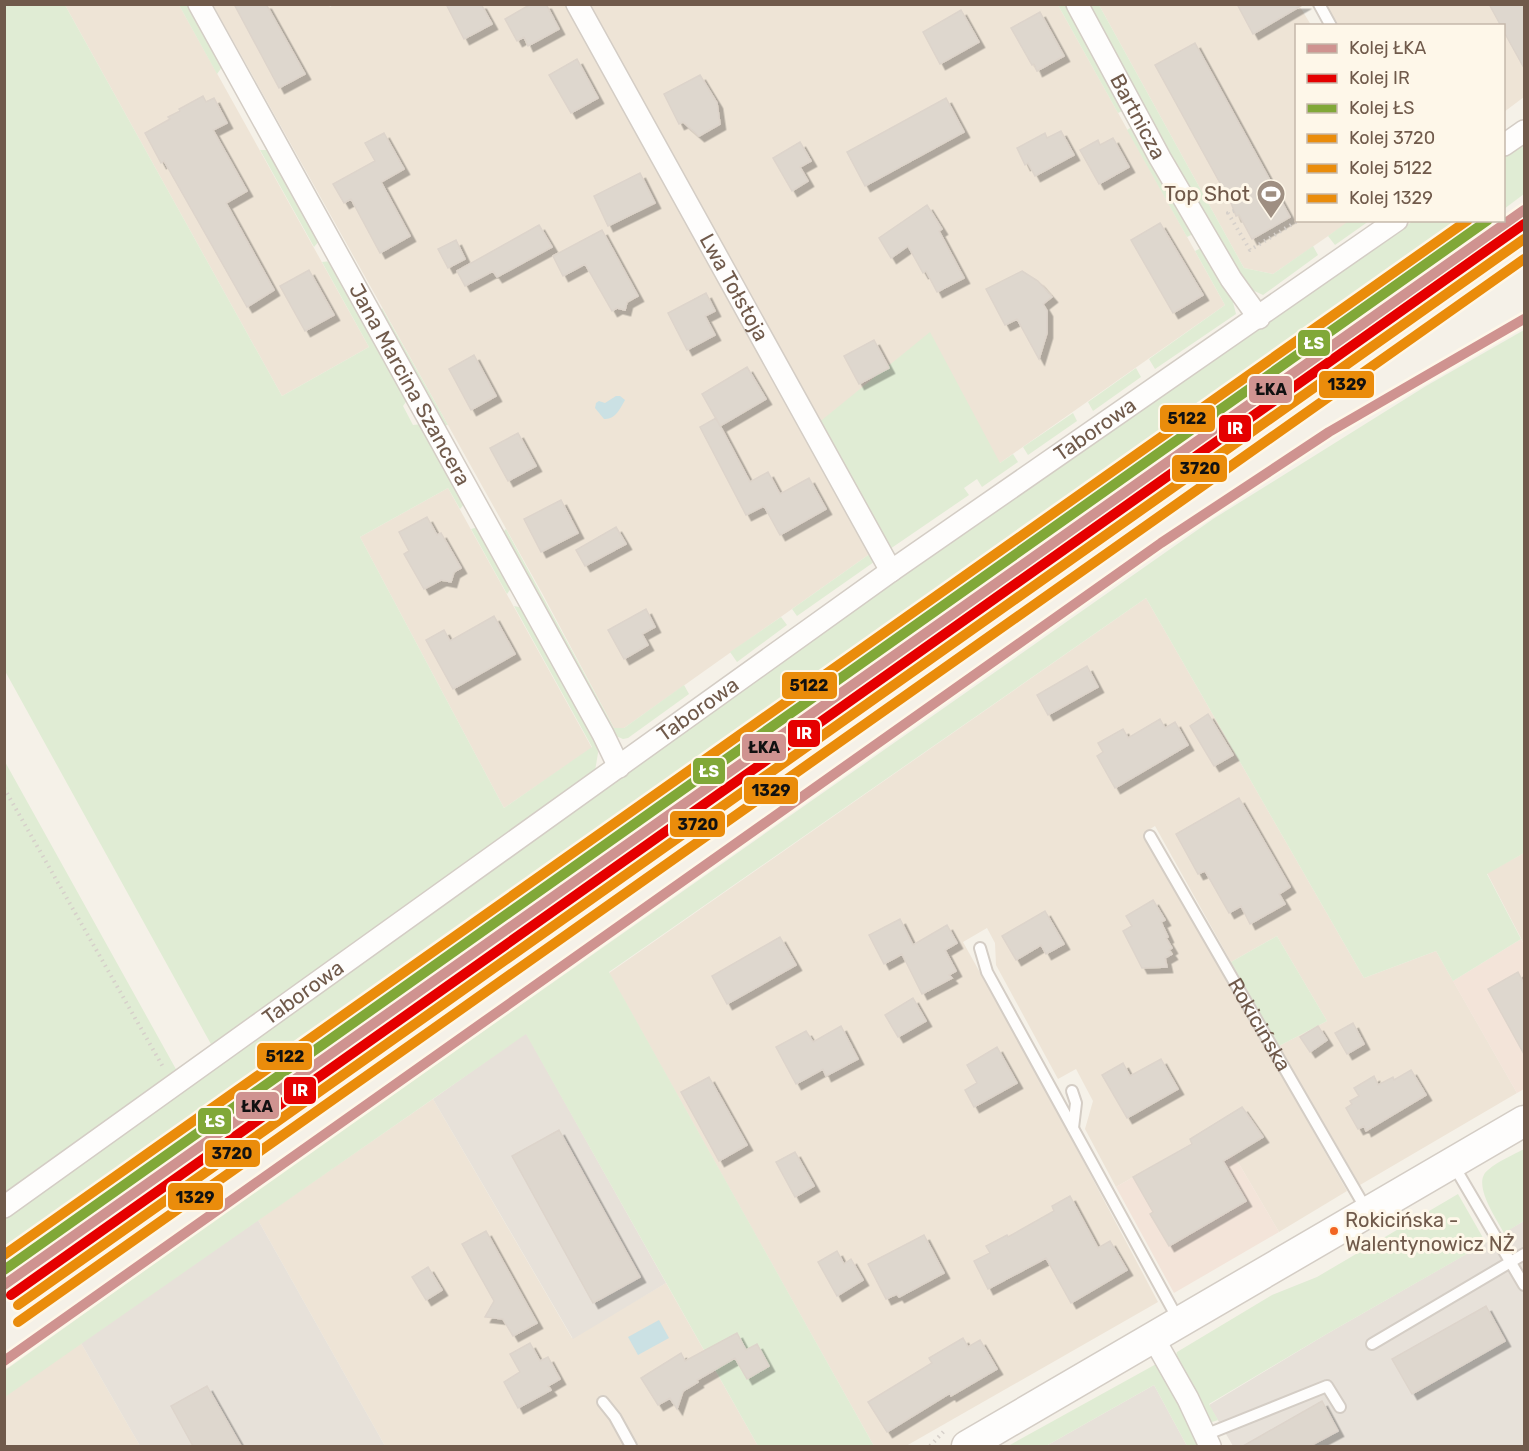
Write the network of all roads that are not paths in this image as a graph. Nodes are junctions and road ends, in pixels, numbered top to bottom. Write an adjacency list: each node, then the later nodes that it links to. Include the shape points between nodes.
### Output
1 (199, 4): 11 (street, Jana Marcina Szancera)
2 (576, 4): 10 (street, Lwa Tołstoja)
3 (1077, 4): 9 (street, Bartnicza, via 1160,158 1231,279)
4 (1319, 4): 5 (lane)
5 (1330, 24)
6 (1524, 131): 7 (street)
7 (1505, 144)
8 (1393, 222): 9 (street, Taborowa)
9 (1259, 318): 10 (street, Taborowa)
10 (891, 571): 11 (street, Taborowa)
11 (619, 767): 18 (street, Taborowa)
12 (1150, 836): 19 (lane, Rokicińska)
13 (980, 948): 16 (lane, via 987,972)
14 (1072, 1091): 16 (lane, via 1076,1103)
15 (1524, 1121): 17 (main road)
16 (1073, 1128): 23 (lane)
17 (1452, 1163): 19 (main road); 21 (lane)
18 (4, 1207)
19 (1368, 1212): 23 (main road)
20 (1524, 1254): 21 (lane)
21 (1511, 1262): 22 (lane); 25 (lane)
22 (1524, 1285)
23 (1180, 1323): 24 (main road)
24 (1154, 1339): 28 (street); 30 (main road)
25 (1372, 1344)
26 (603, 1402): 29 (lane)
27 (1340, 1407): 28 (lane, via 1327,1386)
28 (1208, 1441)
29 (631, 1446)
30 (967, 1446)

